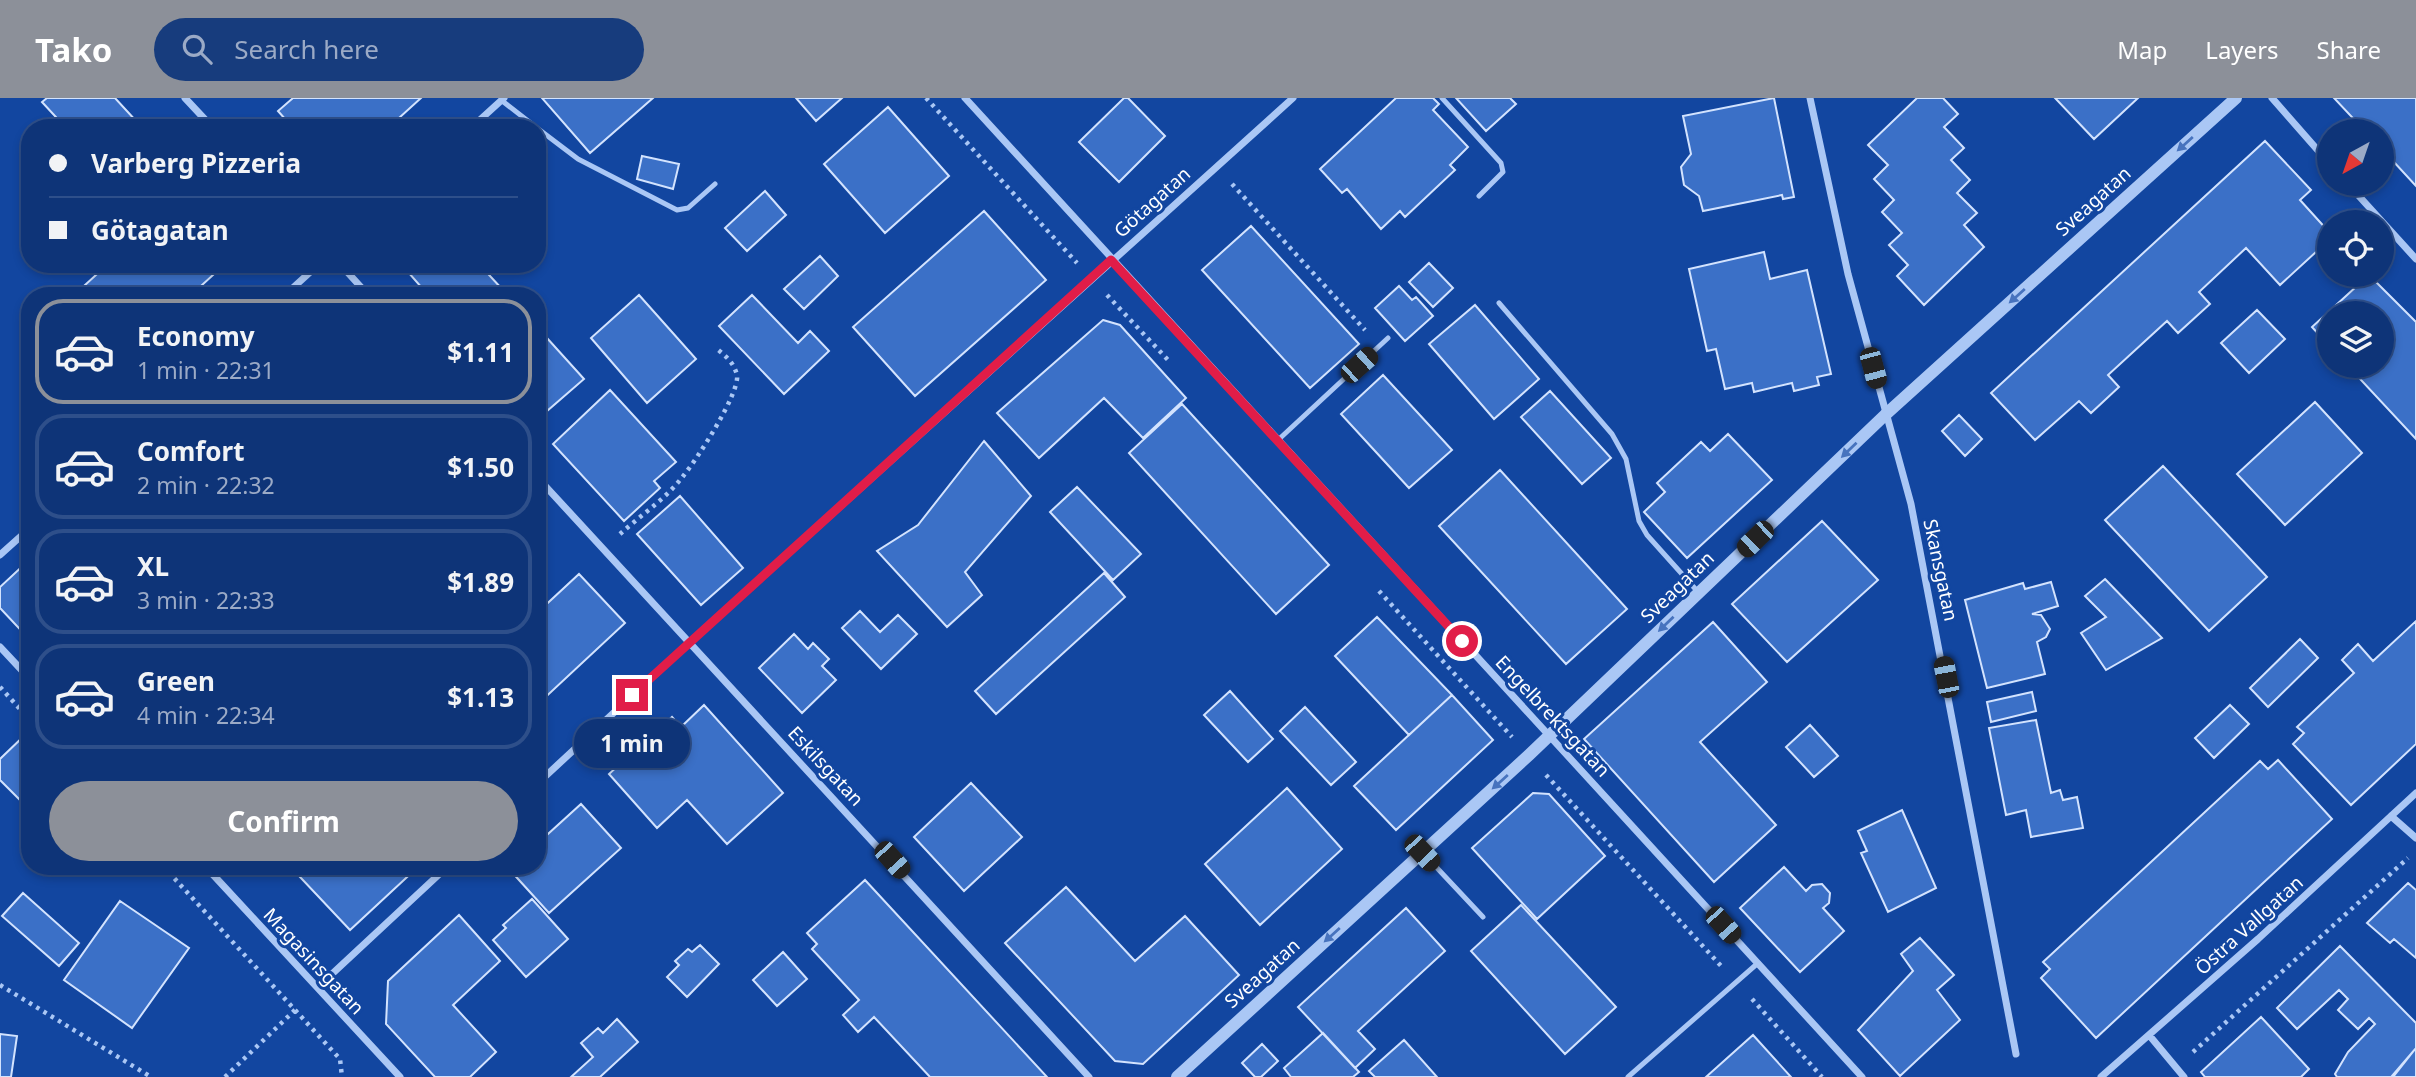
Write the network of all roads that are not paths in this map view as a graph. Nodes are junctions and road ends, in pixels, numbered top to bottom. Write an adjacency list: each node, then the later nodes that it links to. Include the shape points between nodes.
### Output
1 (185, 98): 9 (street)
2 (965, 98): 18 (street, Engelbrektsgatan)
3 (1293, 98): 18 (street, Götagatan)
4 (1443, 98): 16 (lane, via 1501,163 1503,172)
5 (1810, 98): 25 (street, Skansgatan, via 1848,274)
6 (2236, 98): 25 (street, Sveagatan, one-way to 25)
7 (2272, 98): 13 (street)
8 (502, 99): 10 (street); 11 (lane)
9 (205, 119)
10 (481, 119)
11 (526, 119)
12 (546, 135): 14 (lane, via 578,159 677,210 688,208)
13 (2317, 149)
14 (715, 184)
15 (2359, 196): 17 (street)
16 (1479, 197)
17 (2416, 259)
18 (1111, 260): 26 (street, Engelbrektsgatan); 31 (street, Götagatan)
19 (309, 273): 21 (street)
20 (348, 273): 22 (street)
21 (294, 287)
22 (361, 287)
23 (1499, 303): 30 (lane, via 1612,434 1626,460 1639,522)
24 (1388, 338): 26 (lane)
25 (1885, 415): 30 (street, Sveagatan, one-way to 30); 46 (street, Skansgatan, via 1912,504 1931,596)
26 (1277, 440): 34 (street, Engelbrektsgatan)
27 (546, 487): 31 (street, Eskilsgatan)
28 (21, 536): 29 (street)
29 (0, 555)
30 (1699, 593): 34 (street, Sveagatan, one-way to 34)
31 (690, 642): 35 (street, Götagatan); 48 (street, Eskilsgatan)
32 (0, 648): 33 (street)
33 (21, 670)
34 (1550, 734): 39 (street, Sveagatan, one-way to 39); 43 (street, Engelbrektsgatan)
35 (546, 775)
36 (2416, 793): 37 (street, Östra Vallgatan)
37 (2391, 816): 38 (street); 45 (street, Östra Vallgatan)
38 (2416, 838)
39 (1422, 853): 42 (lane); 49 (street, Sveagatan, one-way to 49)
40 (213, 875): 44 (street, Magasinsgatan)
41 (438, 875): 44 (street)
42 (1483, 917)
43 (1758, 963): 50 (lane); 51 (street, Engelbrektsgatan)
44 (318, 987): 47 (street, Magasinsgatan)
45 (2149, 1035): 52 (street, Östra Vallgatan); 53 (street)
46 (2015, 1054)
47 (400, 1077)
48 (1090, 1077)
49 (1177, 1077)
50 (1628, 1077)
51 (1862, 1077)
52 (2101, 1077)
53 (2184, 1077)

